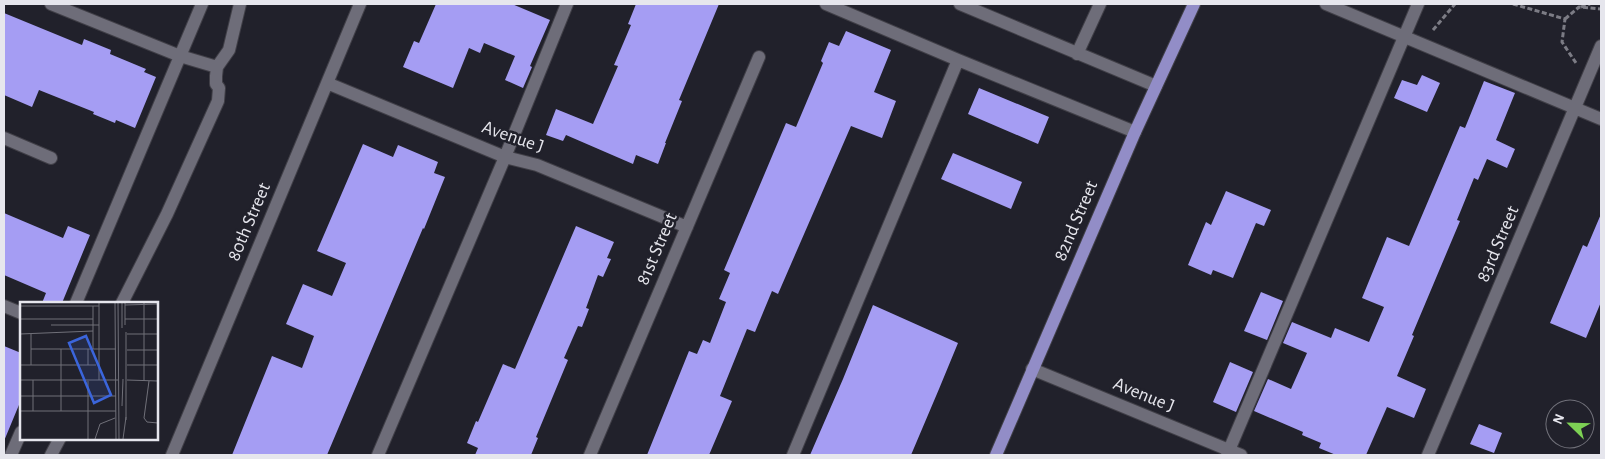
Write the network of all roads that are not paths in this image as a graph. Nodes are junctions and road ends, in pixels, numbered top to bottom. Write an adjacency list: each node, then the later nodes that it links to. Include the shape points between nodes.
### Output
1 (51, 4): 15 (street)
2 (202, 4): 15 (street)
3 (240, 4): 18 (street, via 229,50)
4 (360, 4): 19 (street, 80th Street)
5 (567, 4): 25 (street)
6 (826, 4): 17 (street)
7 (960, 4): 14 (street)
8 (1100, 4): 14 (street)
9 (1194, 4): 20 (main road, 82nd Street)
10 (1326, 4): 12 (street)
11 (1418, 4): 12 (street)
12 (1403, 36): 21 (street); 35 (street)
13 (1601, 46): 21 (street, 83rd Street)
14 (1077, 54): 20 (street)
15 (180, 56): 18 (street); 28 (street)
16 (759, 56): 27 (street, 81st Street)
17 (958, 60): 23 (street); 41 (street)
18 (218, 68): 29 (street, via 218,101)
19 (327, 83): 25 (street, Avenue J); 38 (street, 80th Street)
20 (1156, 86): 23 (main road, 82nd Street)
21 (1575, 108): 22 (street); 43 (street, 83rd Street)
22 (1601, 119)
23 (1135, 132): 32 (main road, 82nd Street)
24 (4, 138): 26 (street)
25 (505, 157): 27 (street, Avenue J, via 537,165); 39 (street)
26 (51, 158)
27 (687, 227): 40 (street, 81st Street)
28 (76, 302)
29 (123, 302)
30 (4, 306): 31 (street)
31 (20, 313)
32 (1032, 369): 35 (street, Avenue J); 42 (main road, 82nd Street)
33 (20, 435): 36 (street)
34 (59, 439): 37 (street)
35 (1233, 454)
36 (12, 455)
37 (51, 455)
38 (172, 455)
39 (378, 455)
40 (590, 455)
41 (793, 455)
42 (996, 455)
43 (1428, 455)

